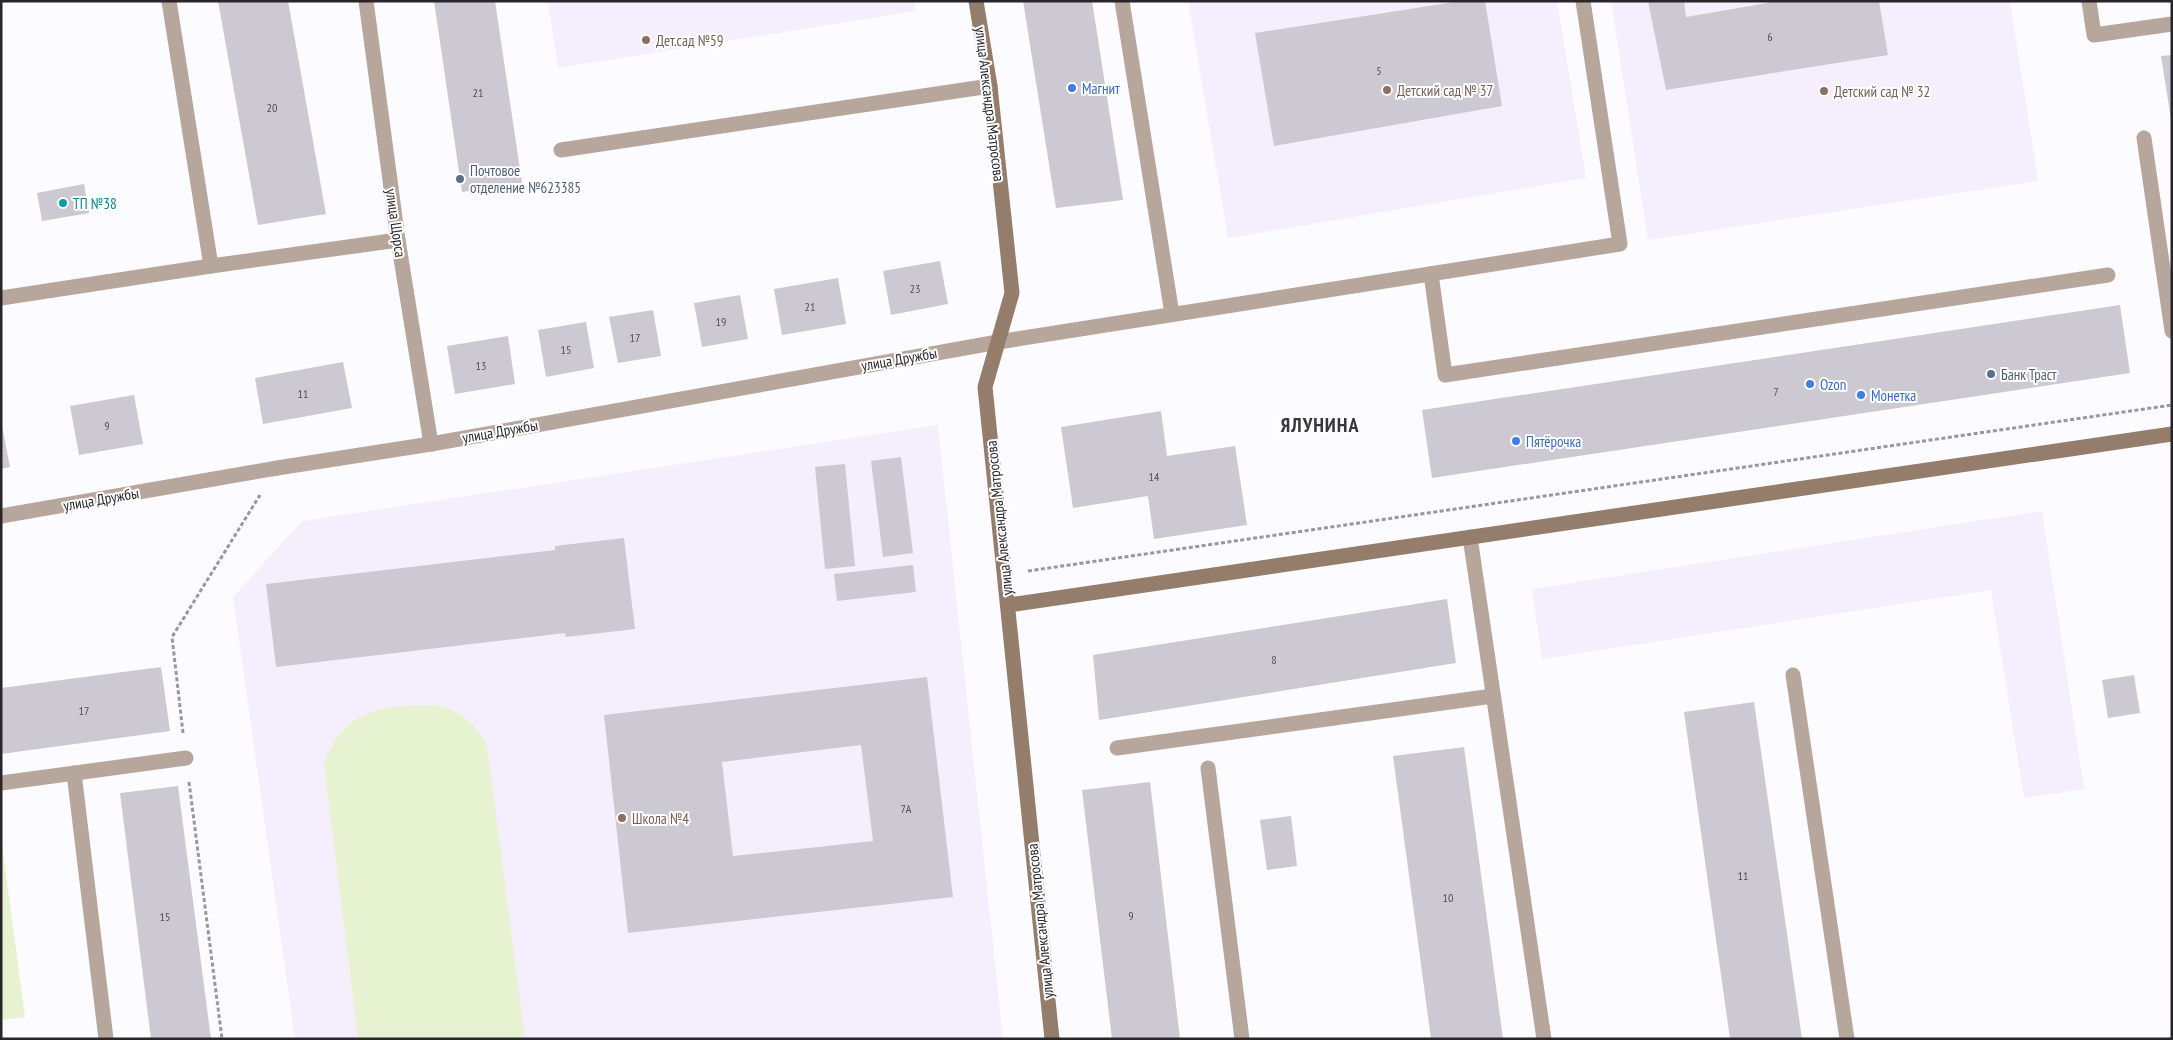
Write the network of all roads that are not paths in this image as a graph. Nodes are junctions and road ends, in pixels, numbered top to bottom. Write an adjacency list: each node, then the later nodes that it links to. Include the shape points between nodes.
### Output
1 (169, 1): 12 (street)
2 (366, 1): 11 (street, улица Щорса)
3 (976, 1): 8 (street, улица Александра Матросова)
4 (1122, 1): 16 (street)
5 (1583, 1): 13 (street, улица Дружбы, via 1620,244)
6 (2089, 1): 7 (street, via 2094,35)
7 (2172, 24)
8 (990, 86): 10 (street); 18 (street, улица Александра Матросова, via 1012,294)
9 (2144, 138): 17 (street)
10 (561, 150)
11 (398, 240): 12 (street); 20 (street, улица Щорса)
12 (211, 266): 15 (street)
13 (1431, 274): 14 (street, via 1445,375); 16 (street, улица Дружбы)
14 (2108, 275)
15 (1, 298)
16 (1172, 314): 18 (street, улица Дружбы)
17 (2172, 331)
18 (998, 342): 20 (street, улица Дружбы); 23 (street, улица Александра Матросова, via 985,386)
19 (2172, 434): 22 (street)
20 (431, 444): 21 (street, улица Дружбы)
21 (1, 516)
22 (1470, 537): 23 (street); 25 (street)
23 (1009, 605): 32 (street, улица Александра Матросова)
24 (1793, 675): 35 (street)
25 (1493, 696): 26 (street); 34 (street)
26 (1117, 748)
27 (186, 758): 29 (street)
28 (1208, 768): 33 (street)
29 (74, 773): 30 (street); 31 (street)
30 (1, 782)
31 (106, 1039)
32 (1052, 1039)
33 (1242, 1039)
34 (1544, 1039)
35 (1847, 1039)

